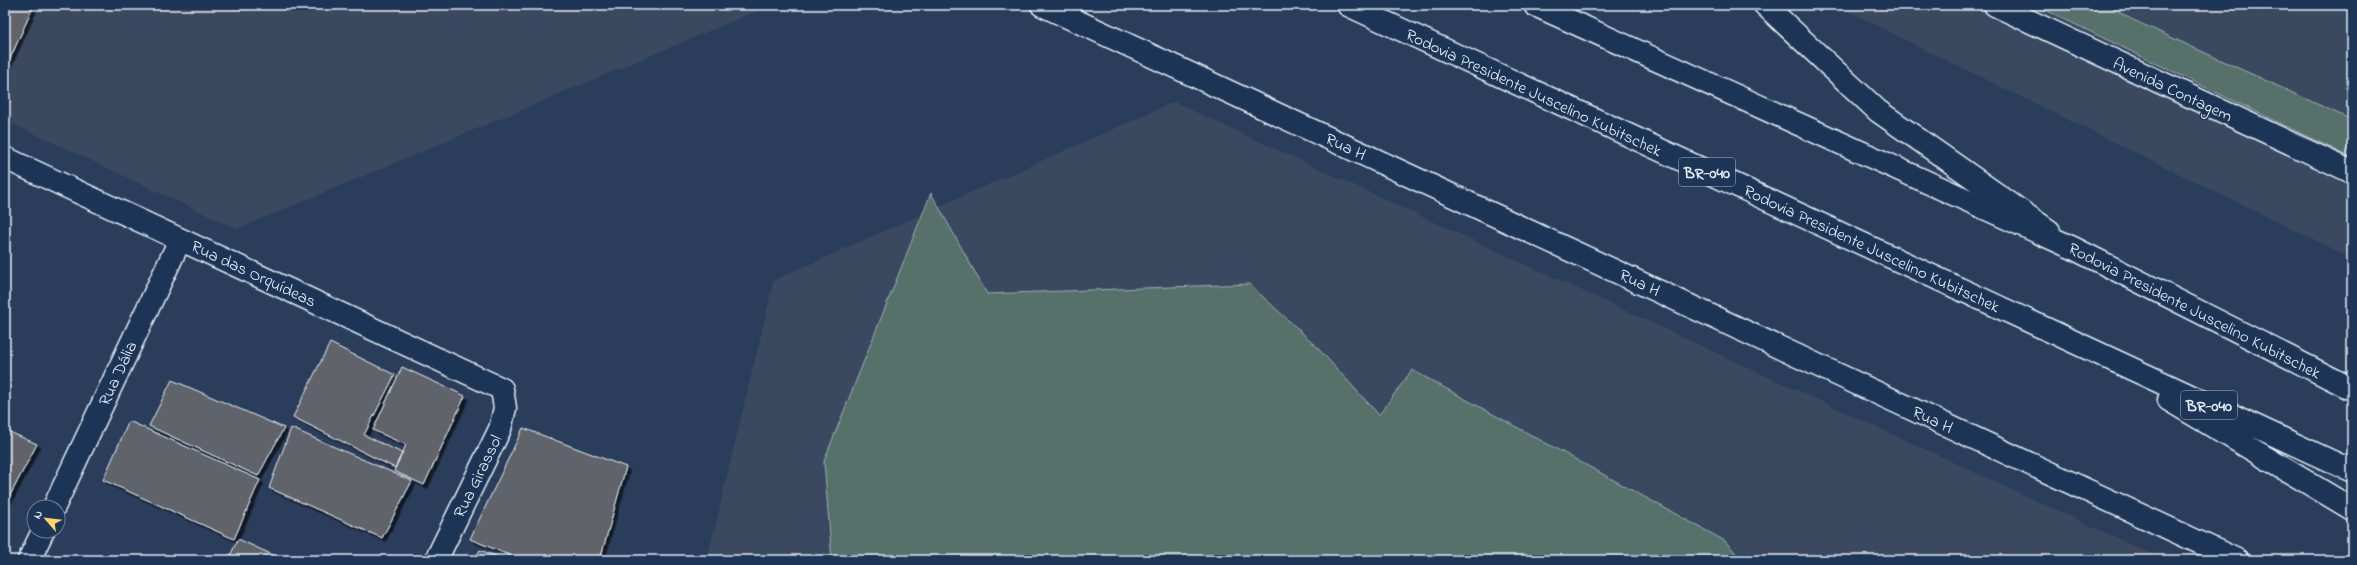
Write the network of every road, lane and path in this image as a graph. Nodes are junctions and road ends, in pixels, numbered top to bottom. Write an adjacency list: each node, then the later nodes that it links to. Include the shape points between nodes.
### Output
1 (883, 5): 2 (path, via 892,9)
2 (896, 5)
3 (1042, 5): 21 (main road, Rua H)
4 (1348, 5): 12 (main road, Rodovia Presidente Juscelino Kubitschek / BR-040)
5 (1535, 5): 11 (main road, Rodovia Presidente Juscelino Kubitschek)
6 (1765, 5): 11 (main road, via 1878,111)
7 (1995, 5): 9 (main road, Avenida Contagem)
8 (5, 158): 10 (main road, Rua das Orquídeas)
9 (2352, 172)
10 (180, 240): 13 (main road, Rua das Orquídeas); 16 (main road, Rua Dália)
11 (2073, 248): 14 (main road, Rodovia Presidente Juscelino Kubitschek)
12 (2066, 338): 15 (main road, Rodovia Presidente Juscelino Kubitschek / BR-040); 17 (main road)
13 (502, 389): 20 (main road, Rua Girassol, via 505,408 500,430)
14 (2352, 389)
15 (2352, 471)
16 (58, 499)
17 (2352, 509)
18 (39, 539): 19 (main road)
19 (29, 560)
20 (436, 560)
21 (2237, 560)

